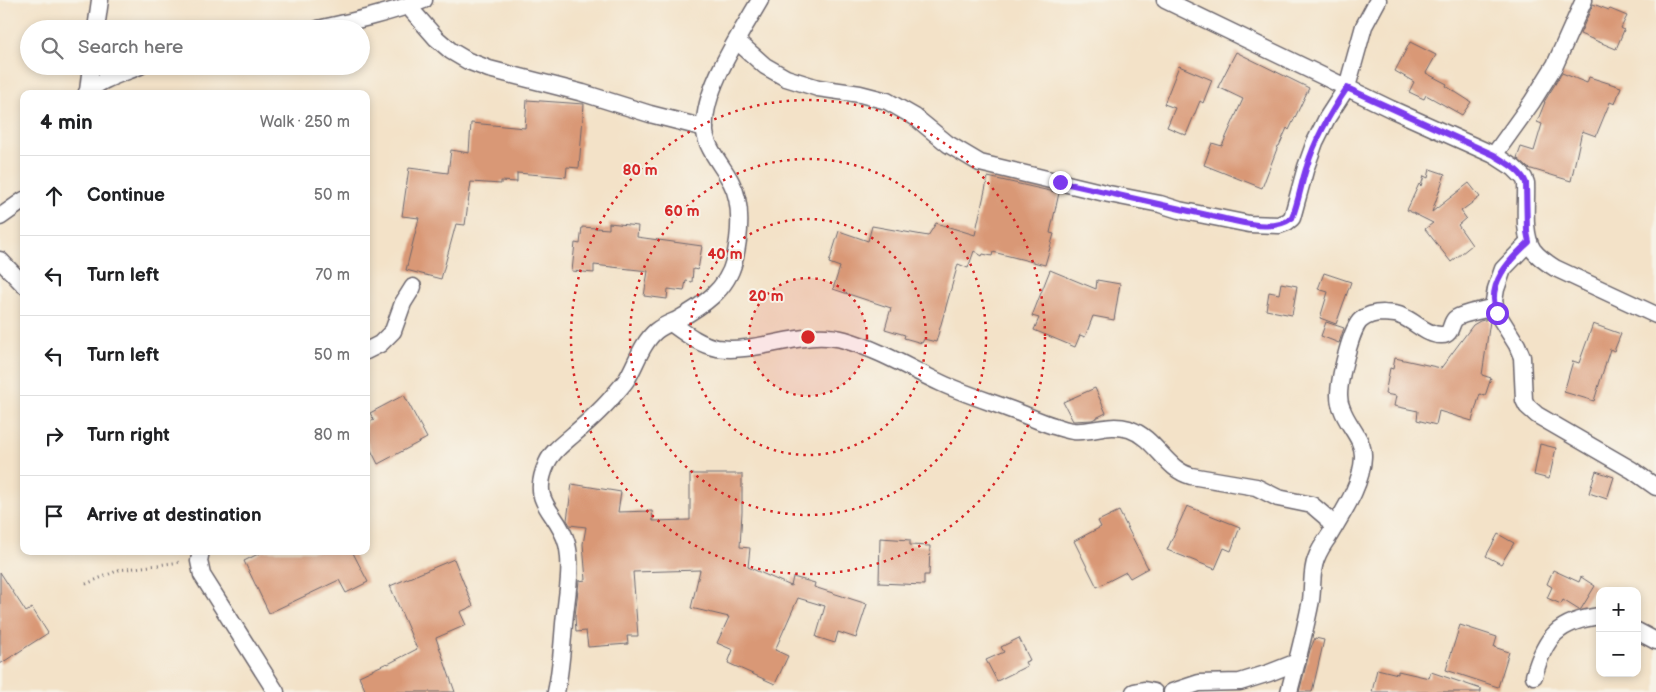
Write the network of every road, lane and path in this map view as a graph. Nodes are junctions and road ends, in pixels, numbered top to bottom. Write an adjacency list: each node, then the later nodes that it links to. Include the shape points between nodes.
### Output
1 (100, 0): 8 (street)
2 (424, 0): 7 (street)
3 (760, 0): 10 (street)
4 (1165, 0): 13 (street)
5 (1378, 0): 13 (street, via 1364,26)
6 (1584, 0): 17 (street, via 1555,65)
7 (408, 6): 9 (street); 16 (street, via 436,38 468,62)
8 (97, 20)
9 (360, 20)
10 (738, 41): 13 (street, via 765,66 786,78 818,88 887,100 980,163 1249,224 1279,224 1292,218 1315,142); 16 (street, via 709,99)
11 (89, 75): 14 (street)
12 (118, 75): 15 (street)
13 (1347, 88): 17 (street)
14 (87, 90)
15 (90, 90)
16 (705, 128): 26 (street, via 710,145 736,193 738,224 734,263 724,284 710,299)
17 (1494, 155): 20 (street, via 1524,178)
18 (20, 203): 19 (street)
19 (0, 217)
20 (1529, 242): 24 (street, via 1503,269 1496,289); 25 (street, via 1534,252 1555,268)
21 (0, 260): 22 (street)
22 (20, 281)
23 (413, 287): 27 (street, via 393,331)
24 (1495, 307): 28 (street, via 1522,356 1524,400 1531,411); 29 (street, via 1460,316 1453,321 1448,333 1440,335 1401,315 1368,315 1357,324 1339,397 1342,411 1364,454 1358,482)
25 (1656, 315)
26 (671, 323): 29 (street, via 704,344 718,348 823,336 846,341 890,357 976,398 1053,426 1073,431 1113,426 1130,430 1145,438 1180,473 1256,487 1278,498 1312,505); 39 (street, via 652,335 614,396 550,455 541,480 541,496 561,529 569,560)
27 (370, 349)
28 (1656, 487)
29 (1333, 528): 36 (street, via 1315,561)
30 (200, 555): 38 (street, via 202,575)
31 (183, 561): 32 (path, via 119,570)
32 (86, 584)
33 (1596, 617): 37 (street, via 1563,627 1549,639 1539,657)
34 (1639, 632): 35 (street)
35 (1656, 642)
36 (1297, 662): 42 (street, via 1240,682 1199,683); 43 (street)
37 (1534, 676)
38 (276, 692)
39 (556, 692)
40 (1134, 692): 41 (street)
41 (1154, 692)
42 (1172, 692)
43 (1289, 692)

